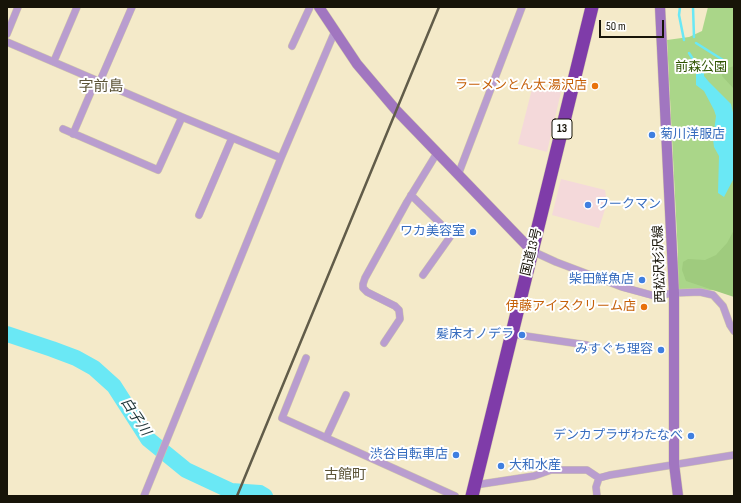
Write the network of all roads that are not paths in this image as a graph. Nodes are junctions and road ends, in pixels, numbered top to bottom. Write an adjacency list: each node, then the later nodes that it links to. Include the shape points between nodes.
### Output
1 (18, 7): 10 (street)
2 (77, 7): 13 (street)
3 (132, 7): 14 (street)
4 (310, 7): 12 (street)
5 (319, 7): 9 (main road)
6 (522, 7): 21 (street)
7 (592, 7): 24 (highway, 国道13号 / 13)
8 (660, 7): 26 (main road, 西松沢杉沢線)
9 (335, 31): 19 (main road, via 357,64); 20 (street)
10 (7, 34)
11 (7, 42): 13 (street)
12 (292, 46)
13 (54, 61): 14 (street)
14 (98, 80): 15 (street); 17 (street)
15 (182, 117): 17 (street, via 158,170); 18 (street)
16 (63, 130): 17 (street)
17 (73, 134)
18 (232, 138): 20 (street); 23 (street)
19 (437, 153): 21 (main road); 22 (street)
20 (281, 158): 38 (street)
21 (458, 175): 24 (main road)
22 (411, 195): 25 (street, via 450,233 450,237); 29 (street, via 363,284 367,292 399,310 400,319)
23 (199, 215)
24 (532, 251): 26 (street, via 622,287 655,296); 28 (highway, 国道13号 / 13)
25 (424, 275)
26 (674, 293): 27 (street, via 700,292 713,295 723,306); 35 (main road, 西松沢杉沢線)
27 (734, 331)
28 (512, 334): 30 (street); 37 (highway, 国道13号 / 13)
29 (384, 343)
30 (587, 345)
31 (306, 358): 33 (street, via 282,418)
32 (346, 395): 33 (street)
33 (326, 438): 39 (street)
34 (734, 455): 35 (street)
35 (674, 464): 36 (street); 41 (main road, 西松沢杉沢線)
36 (599, 478): 37 (street, via 587,470 551,470); 40 (street)
37 (473, 490)
38 (144, 496)
39 (455, 496)
40 (597, 496)
41 (678, 496)

